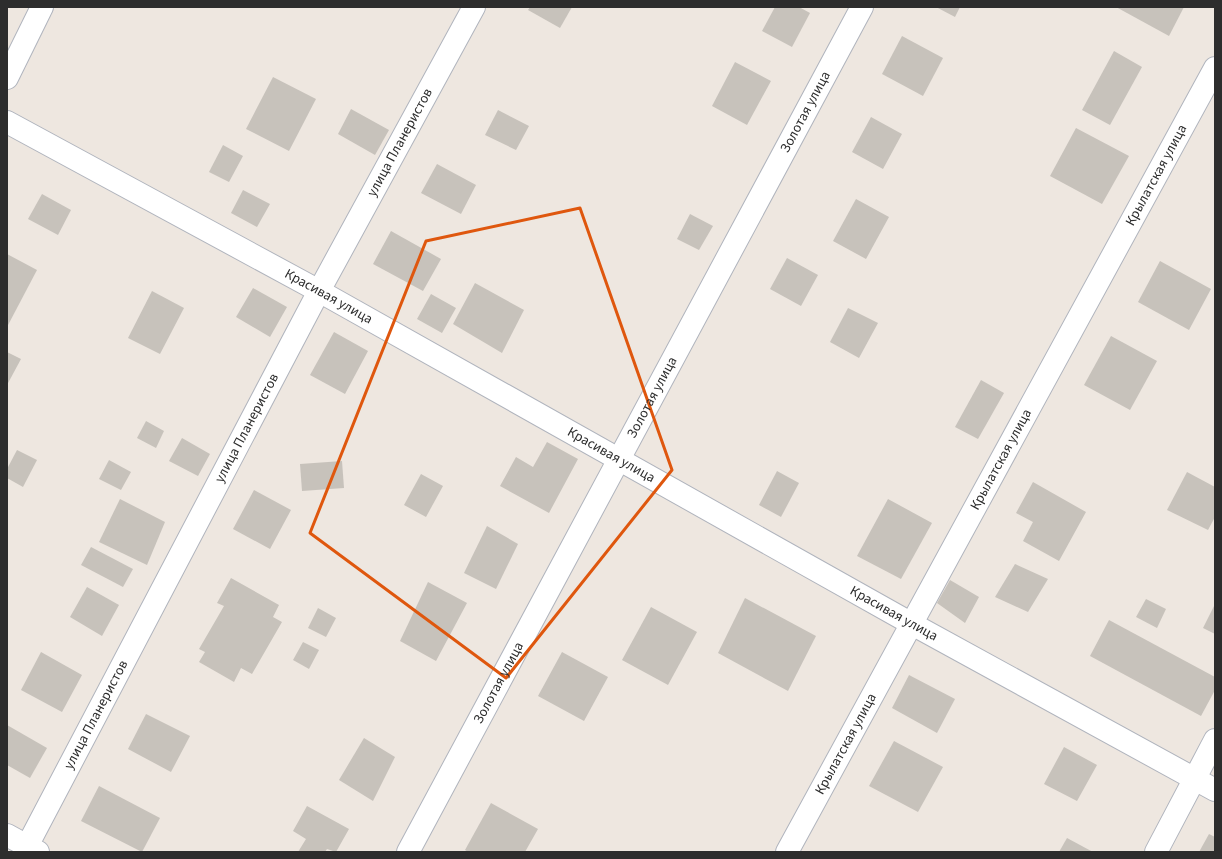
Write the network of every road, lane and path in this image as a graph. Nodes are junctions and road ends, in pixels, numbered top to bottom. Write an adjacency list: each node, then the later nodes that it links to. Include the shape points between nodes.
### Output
1 (474, 7): 7 (street, улица Планеристов)
2 (862, 7): 8 (street, Золотая улица)
3 (39, 8): 5 (street)
4 (1215, 68): 9 (street, Крылатская улица)
5 (7, 78)
6 (7, 122): 7 (street, Красивая улица)
7 (319, 291): 8 (street, Красивая улица); 14 (street, улица Планеристов)
8 (619, 459): 9 (street, Красивая улица); 15 (street, Золотая улица)
9 (912, 624): 11 (street, Красивая улица); 16 (street, Крылатская улица)
10 (1215, 740): 11 (street)
11 (1194, 778): 12 (street, Красивая улица); 17 (street)
12 (1215, 790)
13 (7, 835): 14 (street)
14 (30, 850)
15 (408, 852)
16 (787, 852)
17 (1156, 852)

